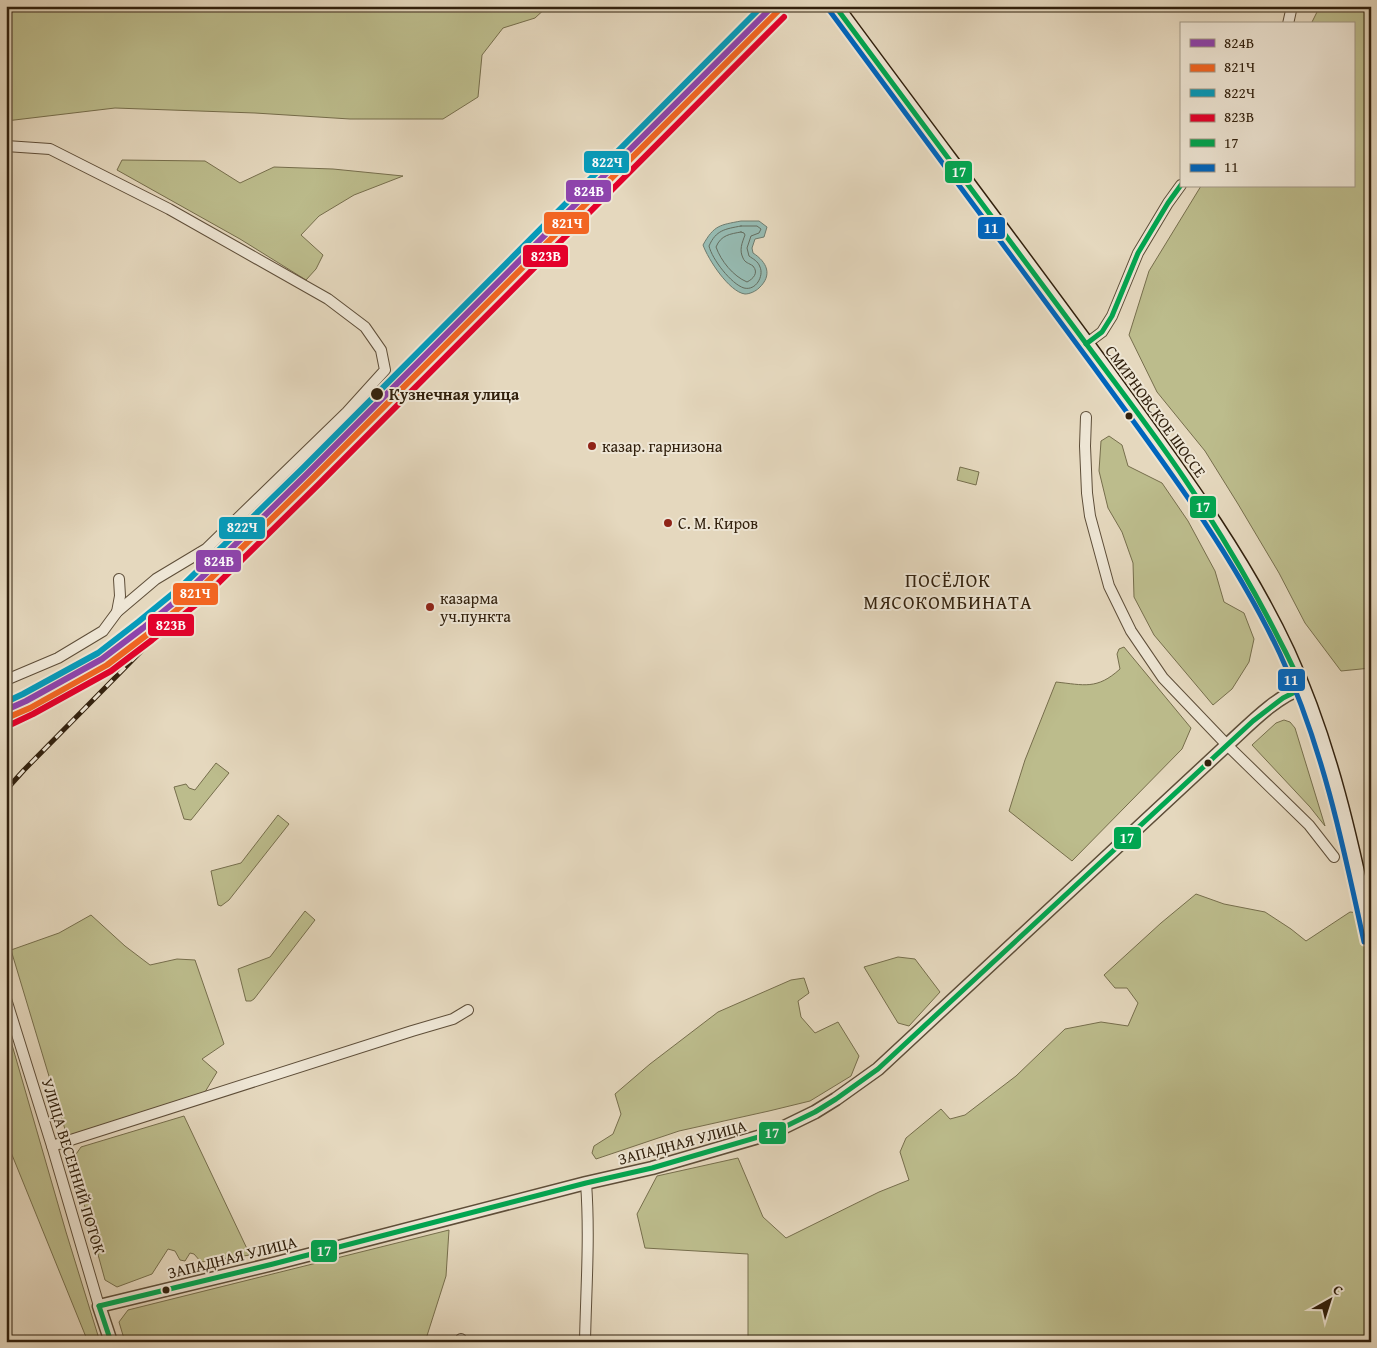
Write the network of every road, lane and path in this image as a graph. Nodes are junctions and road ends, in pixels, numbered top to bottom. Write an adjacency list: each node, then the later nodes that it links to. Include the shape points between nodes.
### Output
1 (1292, 6): 3 (street)
2 (840, 12): 6 (main road, СМИРНОВСКОЕ ШОССЕ)
3 (1288, 22)
4 (6, 146): 9 (street, via 50,149 169,209 328,300 365,327 381,350 385,370 347,412 206,549 156,579)
5 (1180, 185): 6 (street, СМИРНОВСКОЕ ШОССЕ, via 1138,253 1112,316 1102,332)
6 (1086, 344): 11 (main road, СМИРНОВСКОЕ ШОССЕ, via 1184,478 1222,537 1270,618)
7 (1086, 418): 12 (street, via 1090,516 1109,586 1132,633 1164,678)
8 (119, 579): 9 (street)
9 (117, 612): 10 (street, via 103,631 58,658)
10 (6, 680)
11 (1303, 688): 12 (street, ЗАПАДНАЯ УЛИЦА, via 1280,698); 14 (main road, СМИРНОВСКОЕ ШОССЕ, via 1340,802)
12 (1227, 745): 13 (street, via 1309,825); 18 (street, ЗАПАДНАЯ УЛИЦА, via 878,1069 836,1099 772,1133 652,1168)
13 (1334, 857)
14 (1371, 940)
15 (6, 999): 17 (street, УЛИЦА ВЕСЕННИЙ ПОТОК)
16 (468, 1010): 17 (street, via 453,1019)
17 (52, 1146): 19 (street, УЛИЦА ВЕСЕННИЙ ПОТОК)
18 (586, 1183): 19 (street, ЗАПАДНАЯ УЛИЦА); 21 (street)
19 (99, 1306): 20 (street, УЛИЦА ВЕСЕННИЙ ПОТОК)
20 (111, 1342)
21 (585, 1342)

